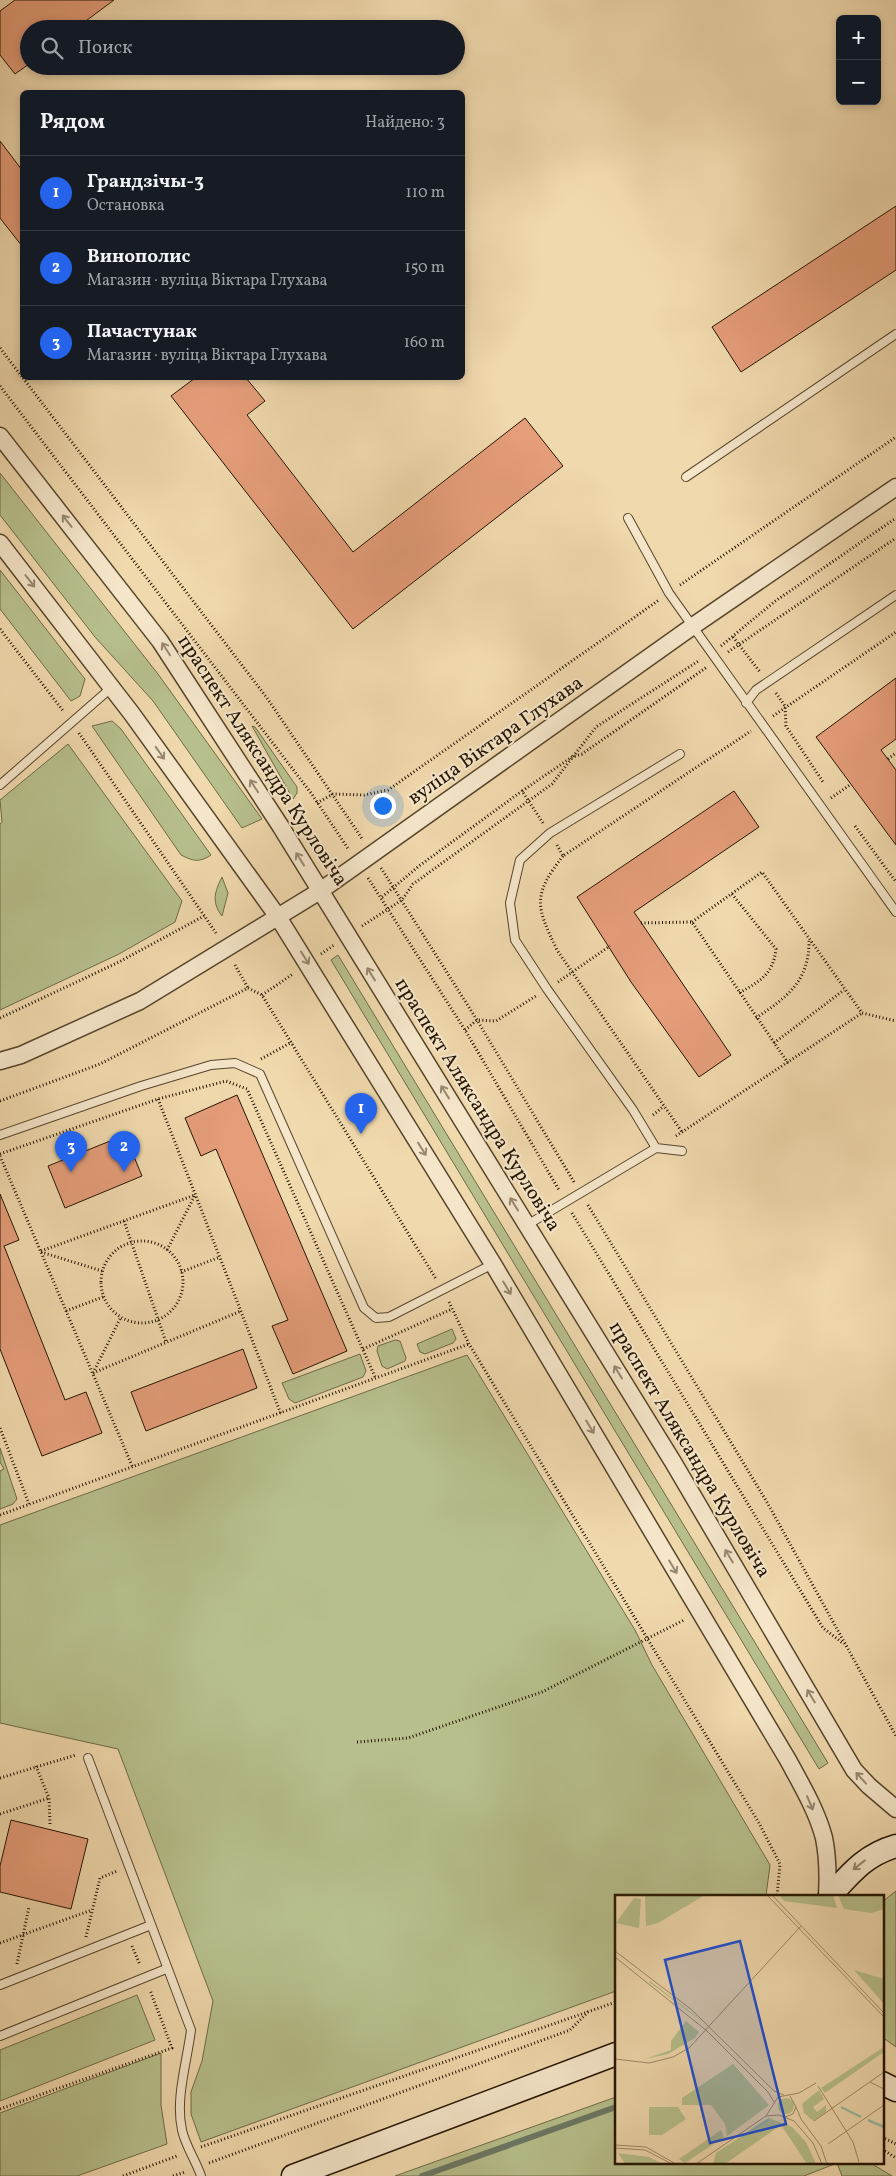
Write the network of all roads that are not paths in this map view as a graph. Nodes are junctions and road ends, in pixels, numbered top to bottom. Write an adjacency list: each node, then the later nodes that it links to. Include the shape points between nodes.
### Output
1 (896, 334): 3 (lane)
2 (0, 436): 13 (street, праспект Аляксандра Курловіча, one-way to 2, via 160,641)
3 (686, 477)
4 (896, 487): 8 (street, вуліца Віктара Глухава)
5 (628, 518): 8 (lane, via 669,593)
6 (0, 543): 9 (street, one-way to 9)
7 (896, 595): 10 (lane, via 756,690)
8 (693, 626): 10 (lane); 13 (street, вуліца Віктара Глухава)
9 (111, 688): 12 (lane); 15 (street, one-way to 15)
10 (746, 703): 14 (lane)
11 (680, 754): 18 (lane, via 550,833 520,860 510,903 515,940)
12 (0, 785)
13 (320, 891): 15 (street, вуліца Віктара Глухава); 20 (street, праспект Аляксандра Курловіча, one-way to 13)
14 (896, 912)
15 (278, 917): 16 (street, вуліца Віктара Глухава, via 140,1001); 21 (street, one-way to 21)
16 (0, 1061)
17 (0, 1134): 21 (lane, via 141,1086 211,1065 235,1063 260,1074 364,1308 376,1318 389,1317)
18 (656, 1148): 19 (lane); 20 (lane)
19 (682, 1151)
20 (527, 1225): 23 (street, праспект Аляксандра Курловіча, one-way to 20, via 854,1770 673,1462)
21 (493, 1264): 25 (street, one-way to 25, via 788,1760 824,1837)
22 (88, 1758): 27 (lane)
23 (896, 1809)
24 (896, 1846): 26 (main road, one-way to 26, via 882,1850 857,1866)
25 (829, 1895)
26 (830, 1895)
27 (151, 1925): 28 (lane); 29 (lane)
28 (166, 1969): 30 (lane); 34 (lane, via 190,2030 180,2100 182,2131)
29 (0, 1985)
30 (0, 2036)
31 (615, 2054): 35 (main road)
32 (884, 2084): 33 (main road)
33 (896, 2090)
34 (201, 2176)
35 (293, 2176)

